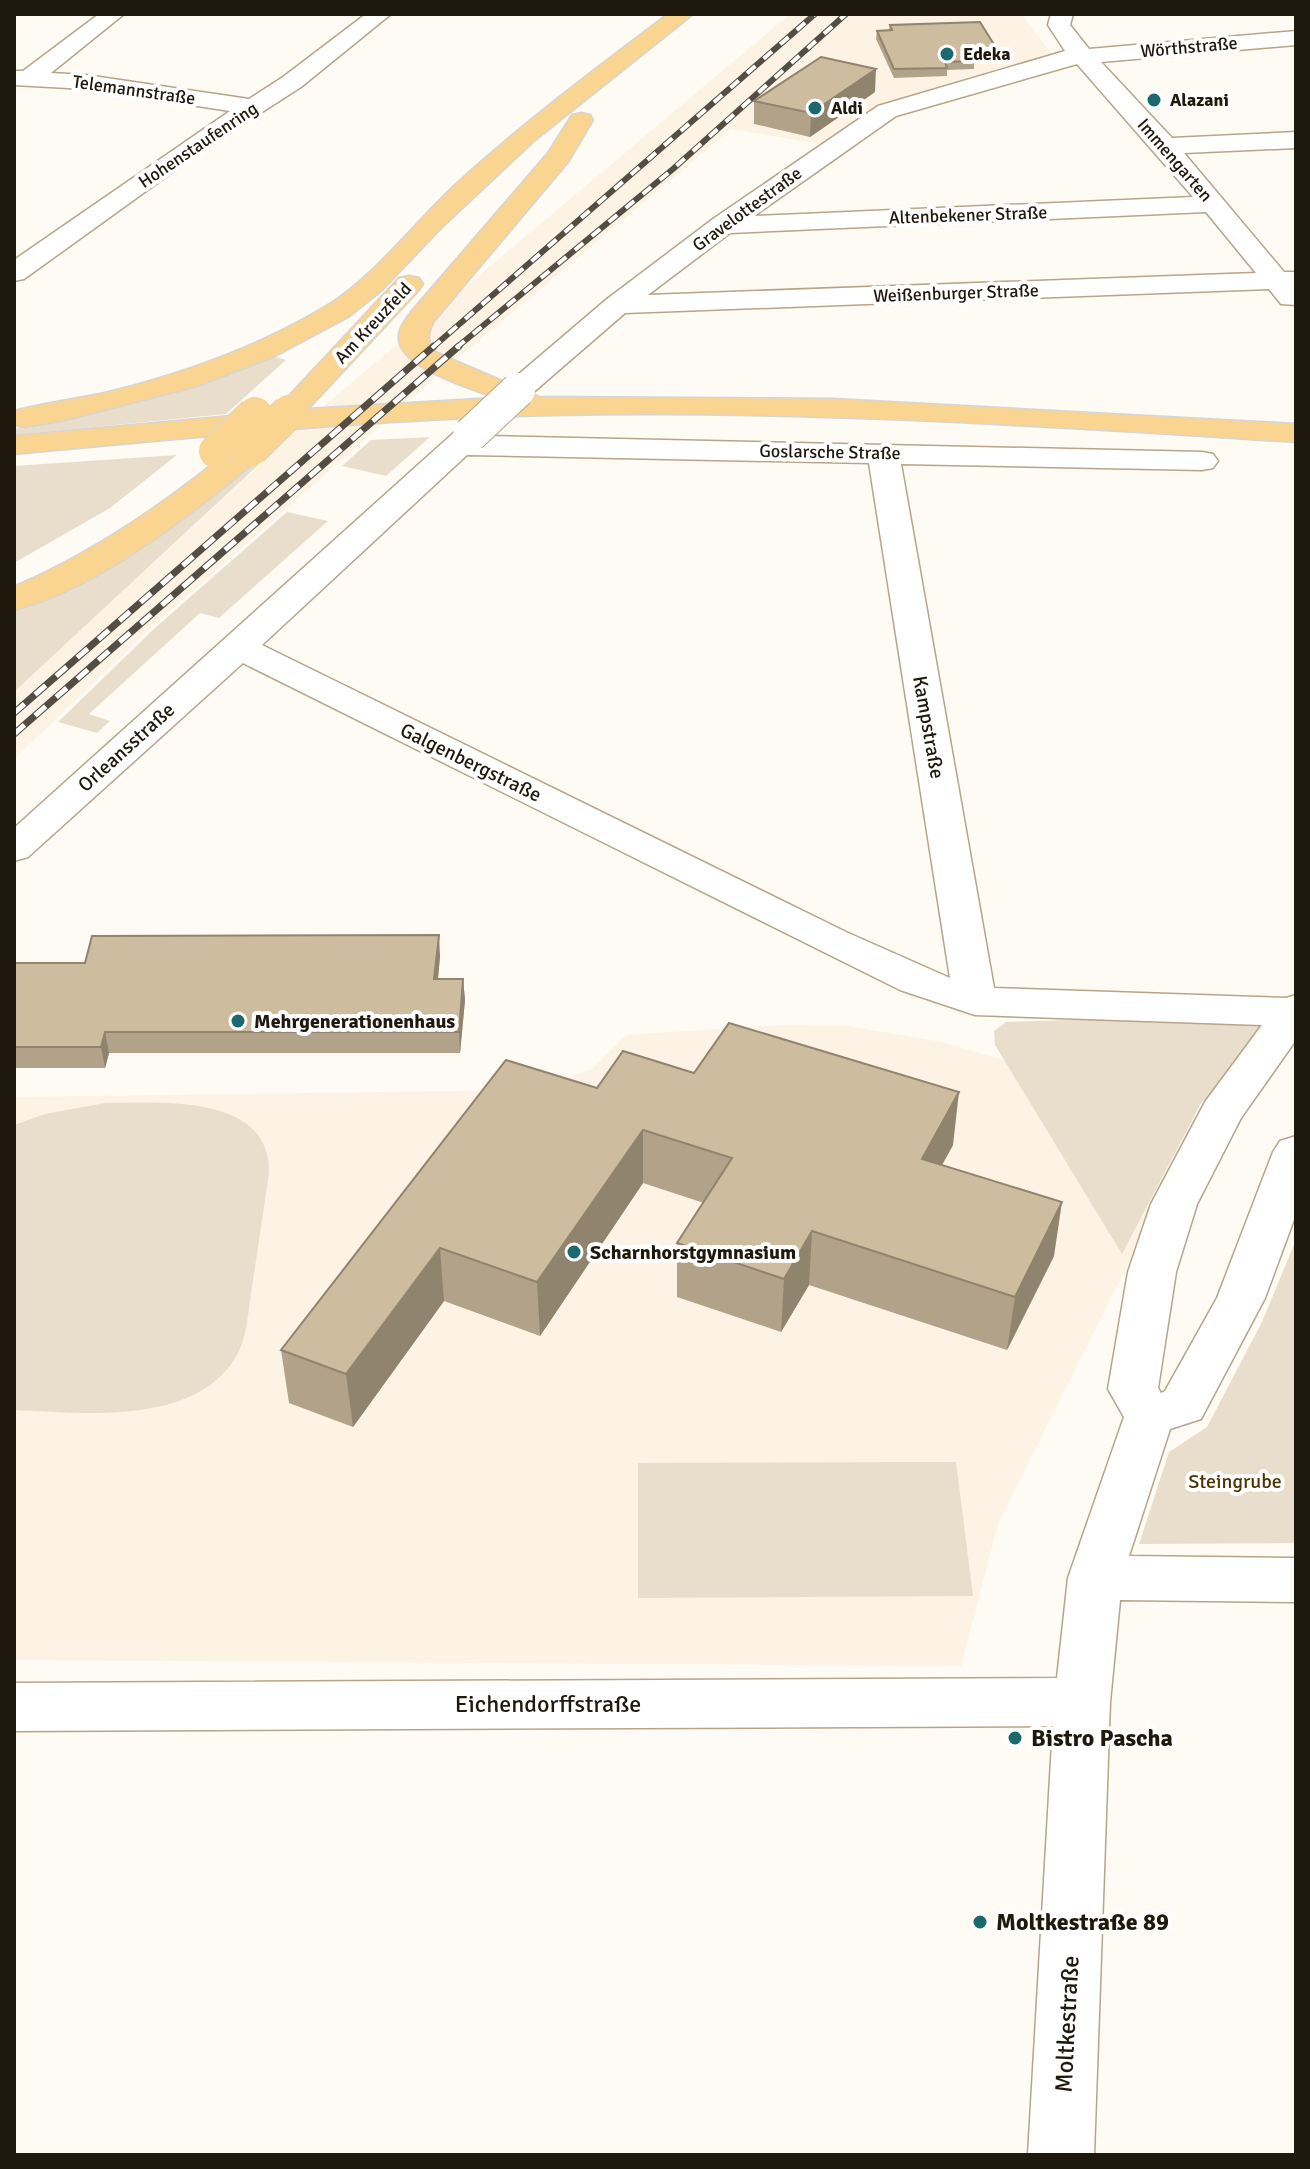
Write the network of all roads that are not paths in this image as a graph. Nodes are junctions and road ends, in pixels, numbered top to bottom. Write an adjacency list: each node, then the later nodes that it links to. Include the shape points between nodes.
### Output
1 (113, 14): 7 (street)
2 (380, 14): 8 (street, Hohenstaufenring)
3 (1062, 14): 6 (street, Immengarten, via 1061,30)
4 (691, 19): 9 (main road, Am Kreuzfeld); 16 (main road, Am Kreuzfeld, via 509,149)
5 (1296, 38): 6 (street, Wörthstraße)
6 (1082, 57): 11 (street, Immengarten); 13 (street, Gravelottestraße, via 887,111)
7 (22, 78): 8 (street, Telemannstraße, via 86,82)
8 (253, 107): 14 (street, Hohenstaufenring)
9 (581, 120): 19 (main road, via 559,157 413,333 418,351 438,365); 30 (main road, Am Kreuzfeld, bridge, via 498,190 251,449 116,551)
10 (1296, 140): 11 (street)
11 (1165, 146): 12 (street, Immengarten)
12 (1212, 204): 13 (street, Altenbekener Straße); 15 (street, Immengarten)
13 (723, 225): 17 (street, Gravelottestraße)
14 (14, 273)
15 (1287, 281): 17 (street, Weißenburger Straße); 18 (street, Immengarten)
16 (365, 292): 20 (main road, Am Kreuzfeld, via 313,326 217,370 131,396); 23 (main road, bridge, via 320,349 255,414)
17 (617, 305): 22 (street, Gravelottestraße, bridge)
18 (1296, 305)
19 (552, 406): 21 (main road, via 903,408); 23 (main road, via 416,411)
20 (14, 420)
21 (1296, 433)
22 (464, 440): 26 (street, Goslarsche Straße); 31 (street)
23 (202, 441): 24 (main road); 25 (main road, via 460,424 685,420 1004,429); 27 (main road); 29 (main road, via 131,514)
24 (14, 445)
25 (1296, 451)
26 (883, 453): 28 (street, Goslarsche Straße); 33 (street, Kampstraße)
27 (14, 458)
28 (1202, 461)
29 (14, 581)
30 (14, 600)
31 (239, 647): 32 (street, Orleansstraße); 33 (street, Galgenbergstraße, via 831,941 915,981)
32 (14, 849)
33 (975, 1001): 34 (street)
34 (1296, 1013): 36 (street, via 1221,1113 1174,1204 1152,1272 1133,1389)
35 (1296, 1152): 36 (street, via 1241,1298 1183,1405)
36 (1149, 1416): 37 (street)
37 (1095, 1578): 38 (street); 39 (street)
38 (1296, 1580)
39 (1082, 1702): 40 (street, Eichendorffstraße); 41 (street, Moltkestraße)
40 (14, 1707)
41 (1061, 2155)

